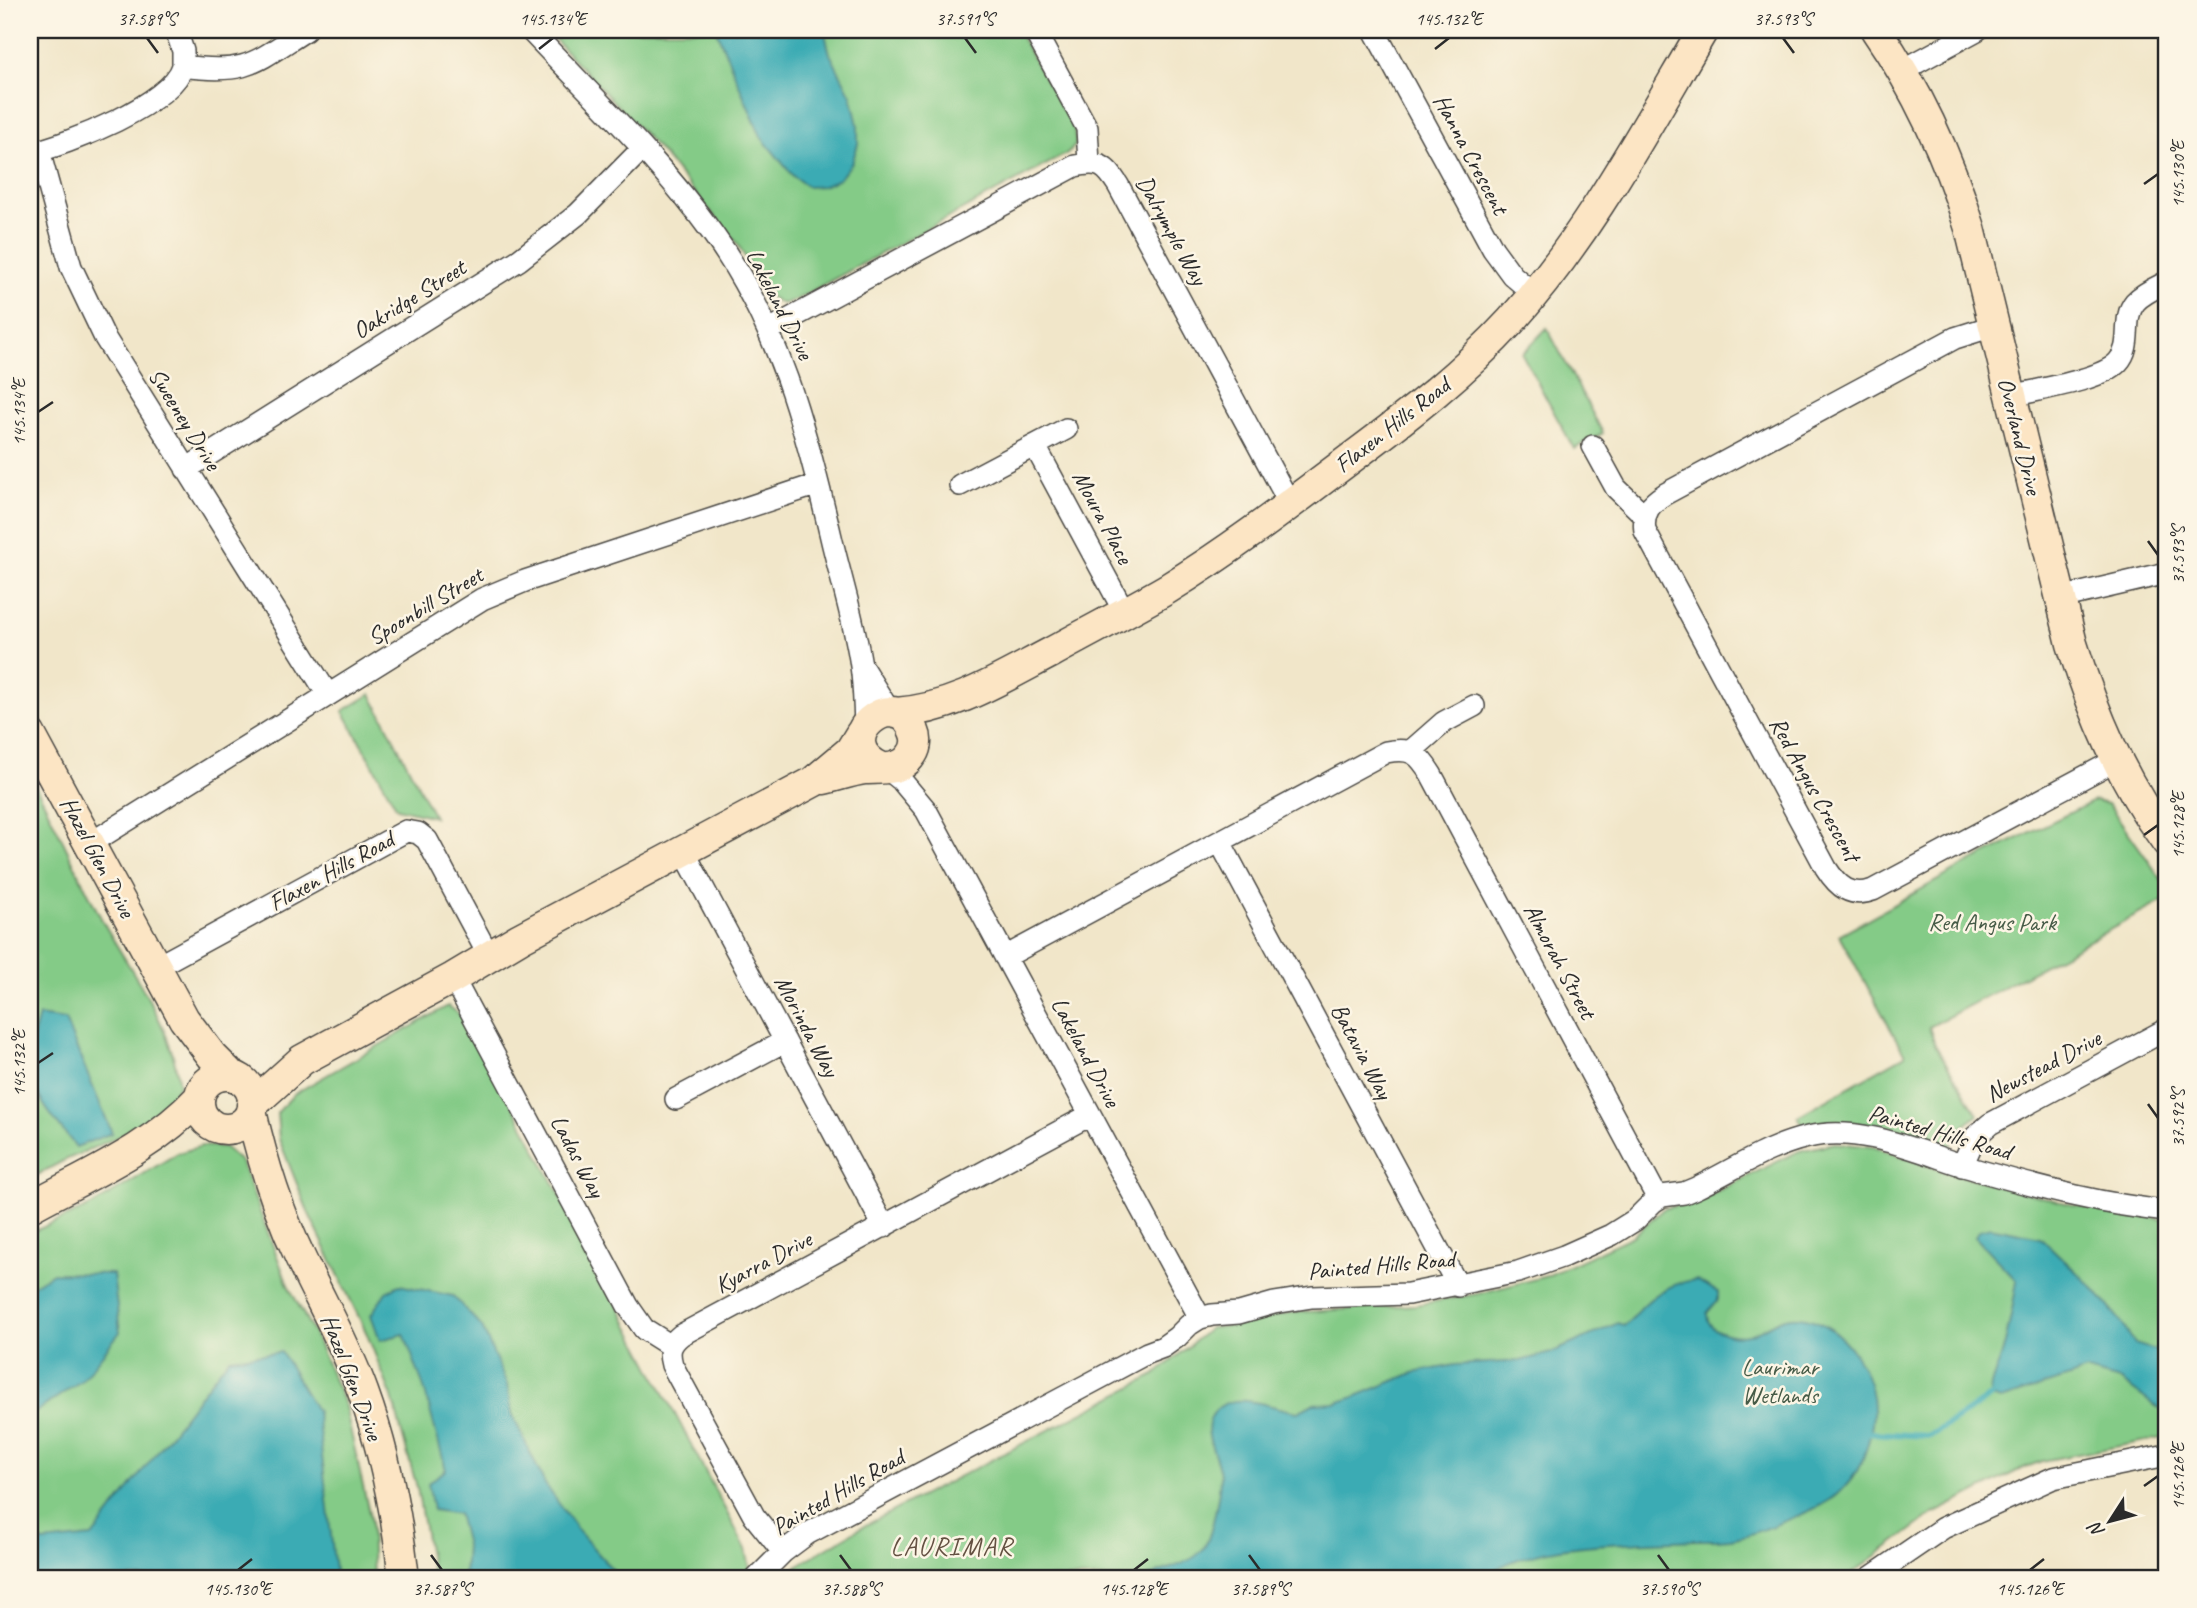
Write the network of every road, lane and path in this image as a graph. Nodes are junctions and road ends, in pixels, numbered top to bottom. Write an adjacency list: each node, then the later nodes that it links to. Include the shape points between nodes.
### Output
1 (176, 30): 9 (street)
2 (306, 30): 9 (street, via 242,68 211,70)
3 (530, 30): 11 (street, Lakeland Drive)
4 (1034, 30): 13 (street, via 1087,128)
5 (1374, 30): 15 (street, Hanna Crescent, via 1493,249)
6 (1703, 30): 15 (street, Flaxen Hills Road, via 1593,214)
7 (1876, 30): 10 (street, Overland Drive)
8 (1977, 30): 10 (street)
9 (183, 65): 12 (street, via 180,76 164,92 125,116)
10 (1903, 70): 16 (street, Overland Drive, via 1955,181)
11 (642, 149): 17 (street, Lakeland Drive, via 713,233); 22 (street, Oakridge Street, via 578,214 519,260)
12 (34, 152): 22 (street, Sweeney Drive, via 82,291 110,347)
13 (1089, 163): 17 (street, via 1069,169); 25 (street, Dalrymple Way, via 1100,164 1118,185)
14 (2167, 282): 18 (street, via 2136,300 2125,350 2105,372)
15 (1534, 294): 25 (street, Flaxen Hills Road, via 1440,389)
16 (1993, 326): 18 (street, Overland Drive); 26 (street, via 1955,338 1677,488 1654,502)
17 (769, 330): 23 (street, Lakeland Drive, via 793,390)
18 (2011, 396): 28 (street, Overland Drive)
19 (1066, 429): 20 (street)
20 (1035, 446): 24 (street); 29 (street, Moura Place)
21 (1593, 446): 26 (street, via 1616,488)
22 (186, 470): 30 (street, Sweeney Drive)
23 (818, 484): 30 (street, Spoonbill Street, via 482,599); 33 (street, Lakeland Drive)
24 (960, 485)
25 (1290, 504): 29 (street, Flaxen Hills Road, via 1222,553)
26 (1645, 516): 37 (street, Red Angus Crescent, via 1645,531 1826,868 1847,890 1874,890)
27 (2167, 573): 28 (street)
28 (2060, 598): 37 (street, Overland Drive, via 2084,684)
29 (1125, 612): 31 (street, Flaxen Hills Road)
30 (328, 695): 41 (street, Spoonbill Street)
31 (965, 697): 33 (street, Flaxen Hills Road); 36 (street, Flaxen Hills Road)
32 (1474, 706): 35 (street, via 1444,722)
33 (878, 721): 36 (street, via 862,750 866,757); 36 (street, via 910,723 916,739); 38 (street)
34 (30, 734): 41 (street, Hazel Glen Drive)
35 (1411, 751): 39 (street, via 1386,752); 58 (street, Almorah Street, via 1431,774)
36 (898, 760): 38 (street); 44 (street, Lakeland Drive)
37 (2116, 760): 40 (street, Overland Drive)
38 (813, 782): 42 (street)
39 (1220, 842): 44 (street); 62 (street, Batavia Way)
40 (2167, 842)
41 (91, 843): 45 (street, Hazel Glen Drive)
42 (683, 850): 43 (street); 49 (street, Morinda Way)
43 (489, 957): 45 (street, Flaxen Hills Road, via 427,840 418,832 406,831); 46 (street)
44 (1005, 957): 53 (street, Lakeland Drive)
45 (156, 967): 47 (street, Hazel Glen Drive)
46 (453, 978): 50 (street, via 302,1060 260,1070); 64 (street, Ladas Way, via 628,1306 644,1329)
47 (184, 1019): 50 (street, Hazel Glen Drive); 51 (street, Hazel Glen Drive)
48 (2167, 1029): 56 (street, Newstead Drive, via 1990,1124 1975,1136)
49 (785, 1041): 52 (street); 61 (street, Morinda Way)
50 (244, 1092): 51 (street, via 223,1074 209,1080); 54 (street, via 247,1118 235,1127); 57 (street, Hazel Glen Drive)
51 (199, 1095): 54 (street, via 202,1114); 55 (street, via 183,1115)
52 (676, 1099)
53 (1090, 1115): 61 (street, Kyarra Drive); 63 (street, Lakeland Drive)
54 (217, 1127): 55 (street); 57 (street, Hazel Glen Drive, via 243,1144)
55 (140, 1147): 59 (street)
56 (1962, 1166): 58 (street, Painted Hills Road, via 1869,1137 1821,1135 1783,1145 1696,1188); 60 (street, Painted Hills Road, via 2099,1200)
57 (271, 1184): 67 (street, Hazel Glen Drive, via 363,1392 390,1487)
58 (1658, 1199): 62 (street, Painted Hills Road, via 1627,1226 1564,1256)
59 (30, 1207)
60 (2167, 1211)
61 (884, 1227): 64 (street, Kyarra Drive, via 681,1335)
62 (1458, 1286): 63 (street, Painted Hills Road, via 1408,1294 1312,1297)
63 (1200, 1318): 66 (street, Painted Hills Road, via 1163,1347 828,1523)
64 (671, 1346): 66 (street, via 672,1365 754,1516)
65 (2167, 1455): 69 (street, via 2053,1478 1943,1528)
66 (783, 1552): 68 (street, Painted Hills Road)
67 (404, 1578)
68 (757, 1578)
69 (1870, 1578)

